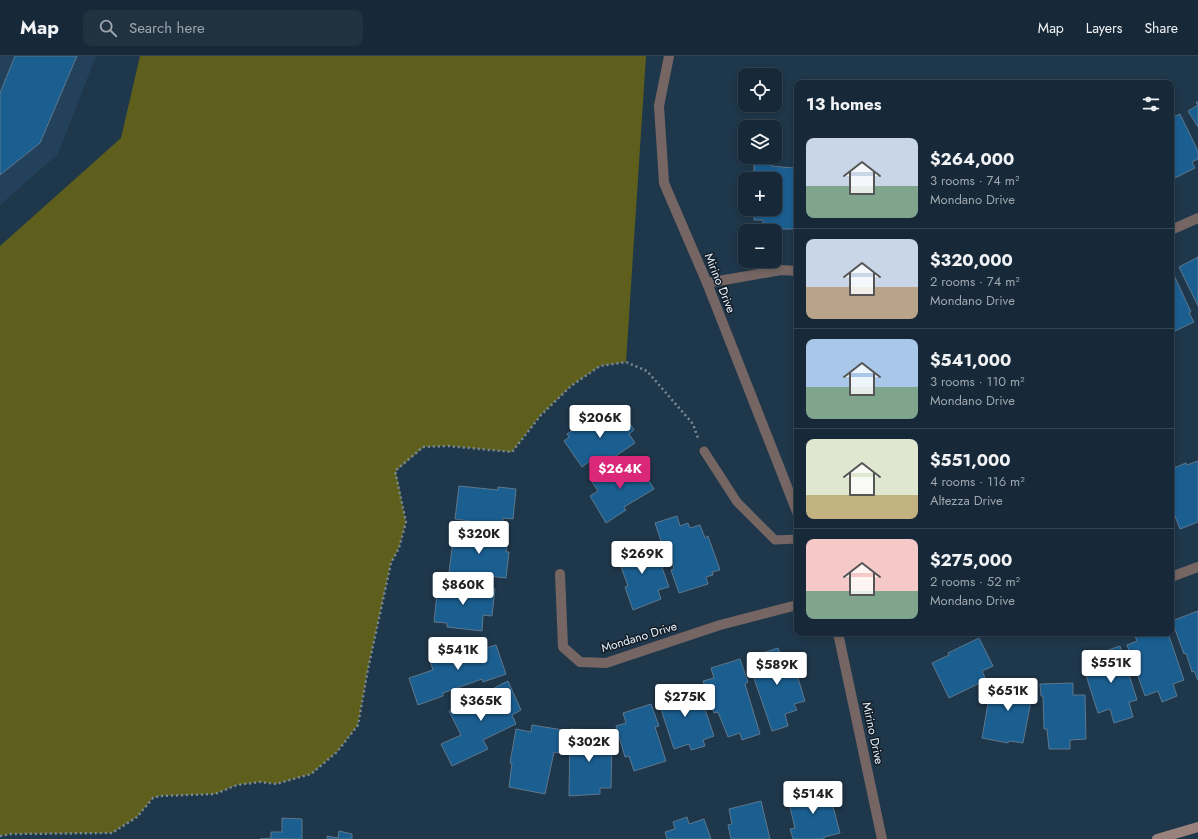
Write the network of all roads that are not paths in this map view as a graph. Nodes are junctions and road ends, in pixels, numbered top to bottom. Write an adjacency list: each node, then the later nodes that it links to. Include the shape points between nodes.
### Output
1 (669, 56): 5 (street, Mirino Drive, via 659,106 664,183)
2 (1198, 218): 3 (street)
3 (1174, 229)
4 (794, 271): 5 (street, via 781,270)
5 (707, 283): 7 (street, Mirino Drive)
6 (704, 451): 8 (lane, via 737,502 775,540)
7 (794, 504)
8 (794, 539)
9 (1198, 567): 11 (street)
10 (560, 574): 12 (street, Mondano Drive, via 563,647 580,662 606,663 720,625)
11 (1174, 576)
12 (794, 606)
13 (839, 636): 15 (street, Mirino Drive)
14 (1198, 828): 16 (street)
15 (882, 839)
16 (1157, 839)

